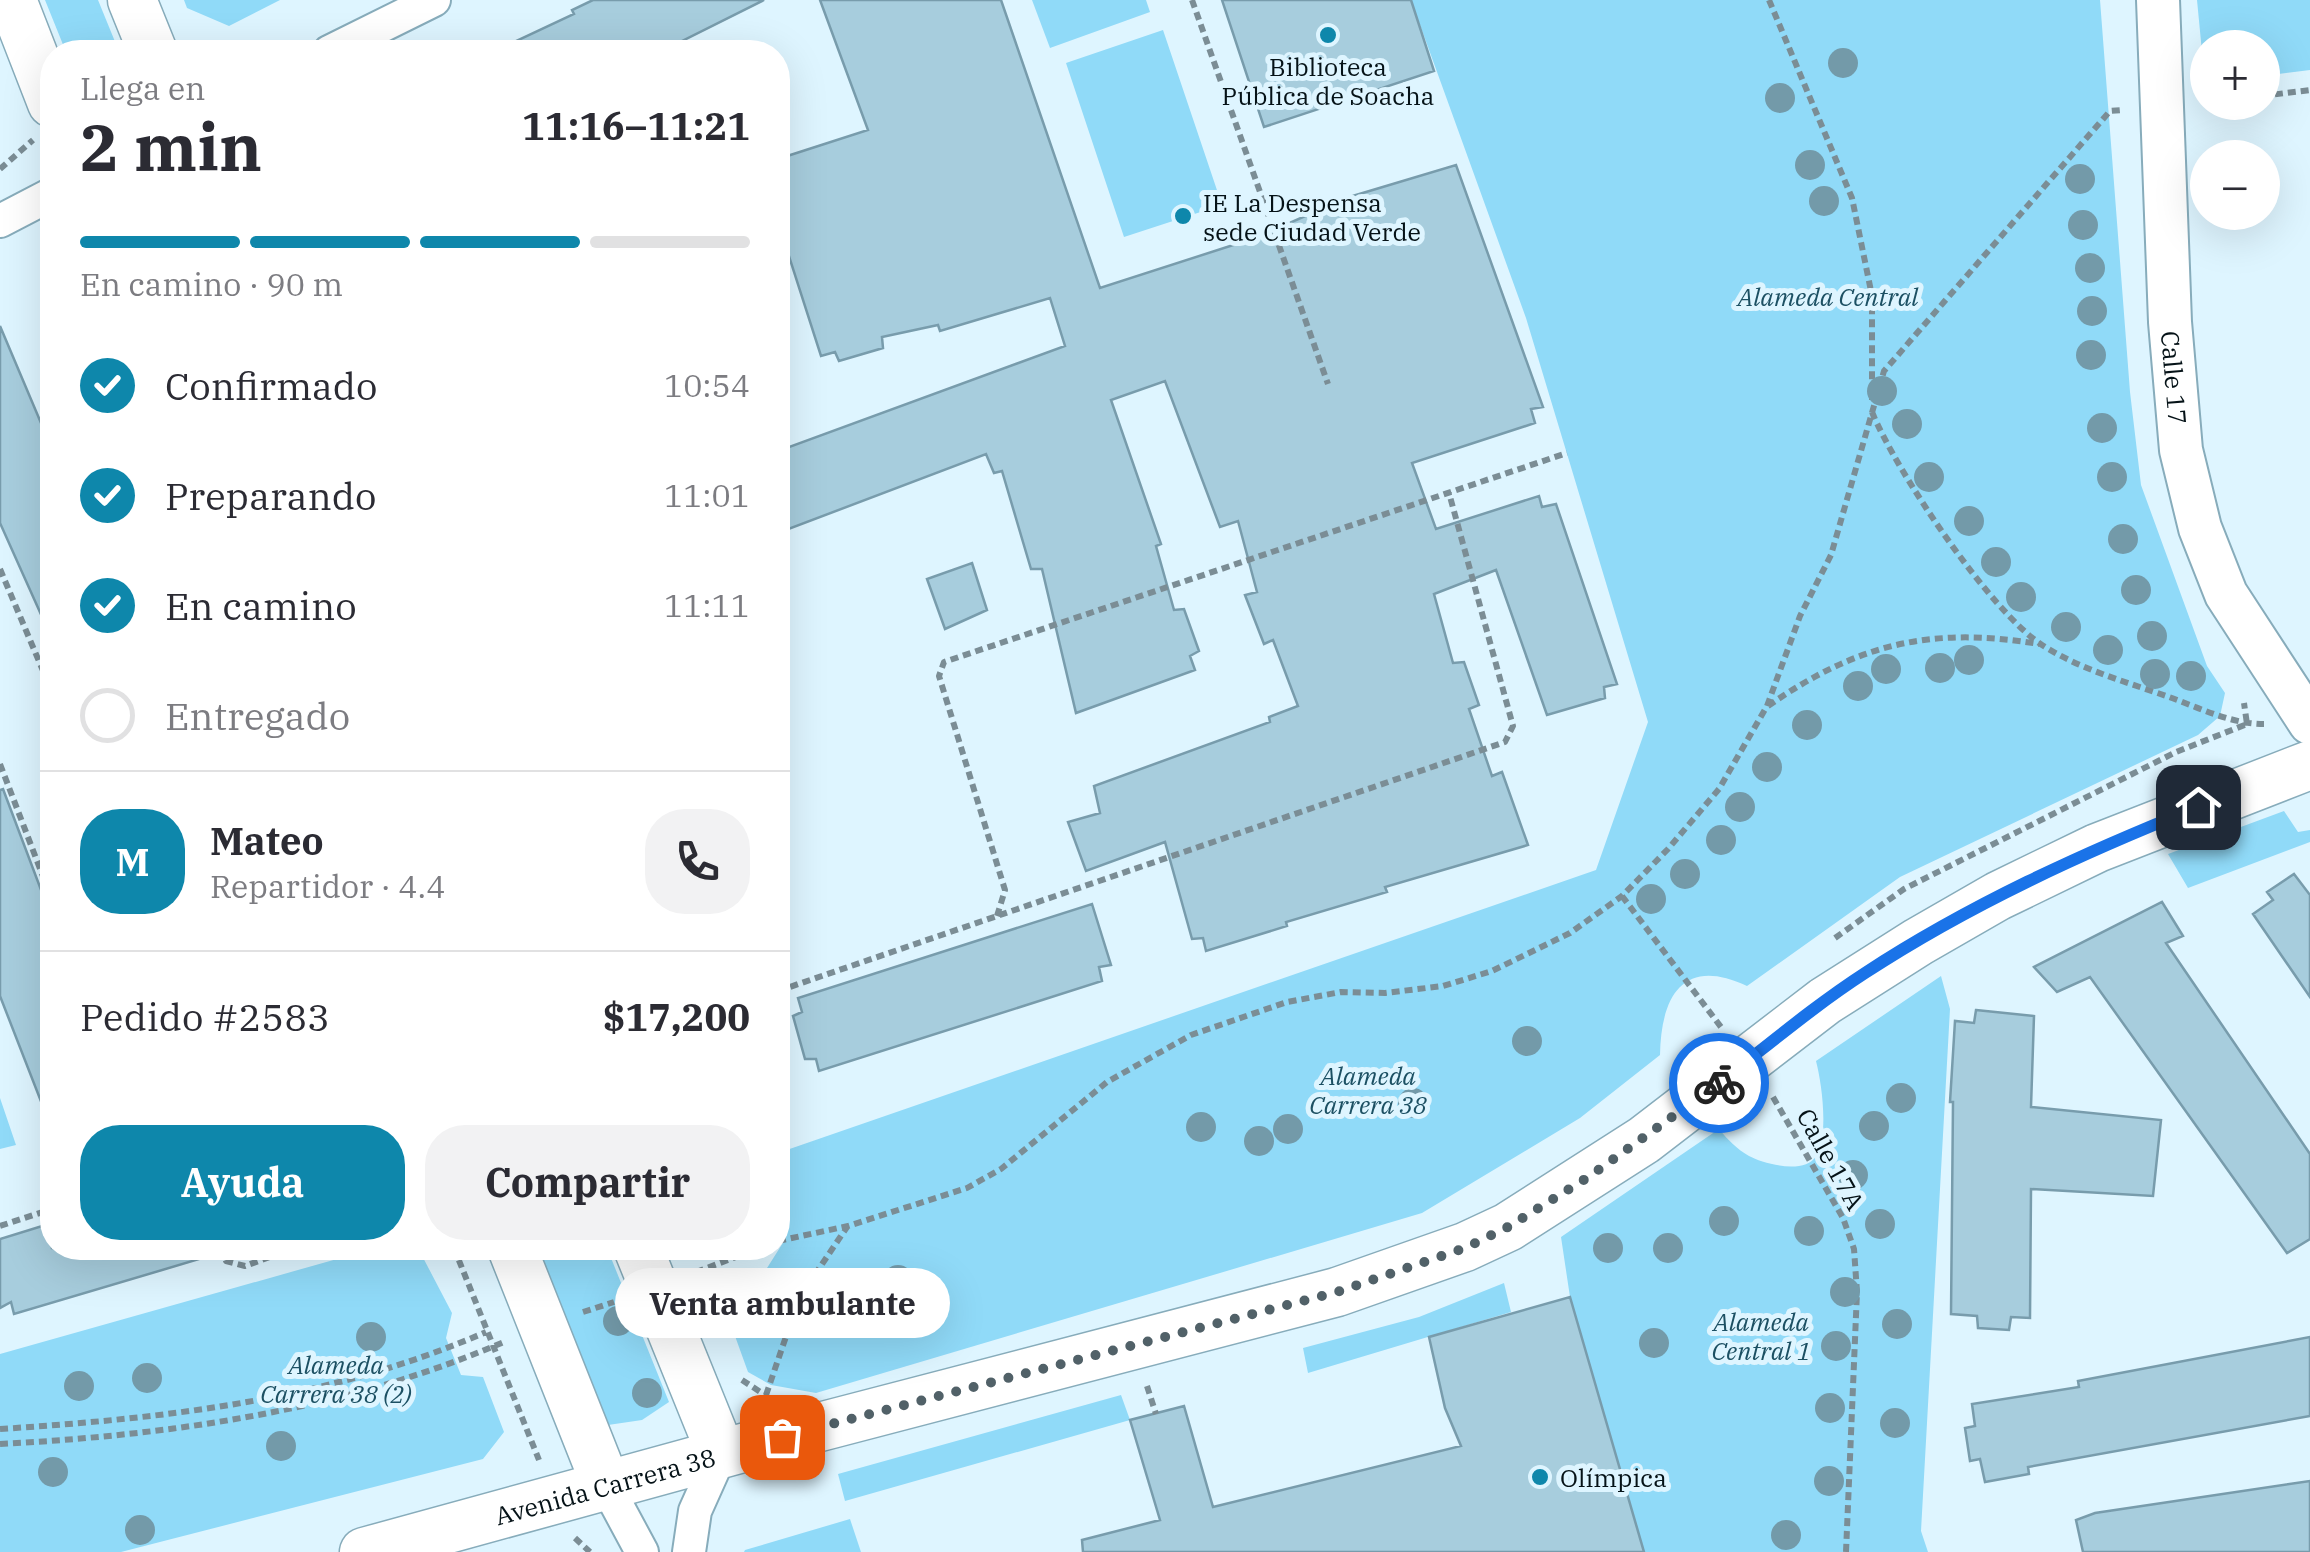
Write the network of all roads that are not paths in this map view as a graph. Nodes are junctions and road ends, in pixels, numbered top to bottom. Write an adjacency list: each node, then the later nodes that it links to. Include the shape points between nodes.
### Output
1 (12, 0): 7 (main road)
2 (132, 0): 5 (main road)
3 (434, 0): 6 (street)
4 (2158, 0): 10 (street, Calle 17, via 2181,450 2200,528 2226,594)
5 (147, 40)
6 (353, 40)
7 (40, 72)
8 (40, 200): 9 (street)
9 (0, 221)
10 (2309, 736): 13 (main road, Avenida Carrera 38, via 1998,896 1866,972 1590,1176 1465,1248 1337,1292)
11 (516, 1260): 14 (main road)
12 (661, 1270): 13 (main road)
13 (721, 1454): 14 (main road, Avenida Carrera 38); 17 (street, via 696,1511)
14 (606, 1485): 15 (main road, Avenida Carrera 38); 16 (street)
15 (364, 1552)
16 (642, 1552)
17 (689, 1552)

